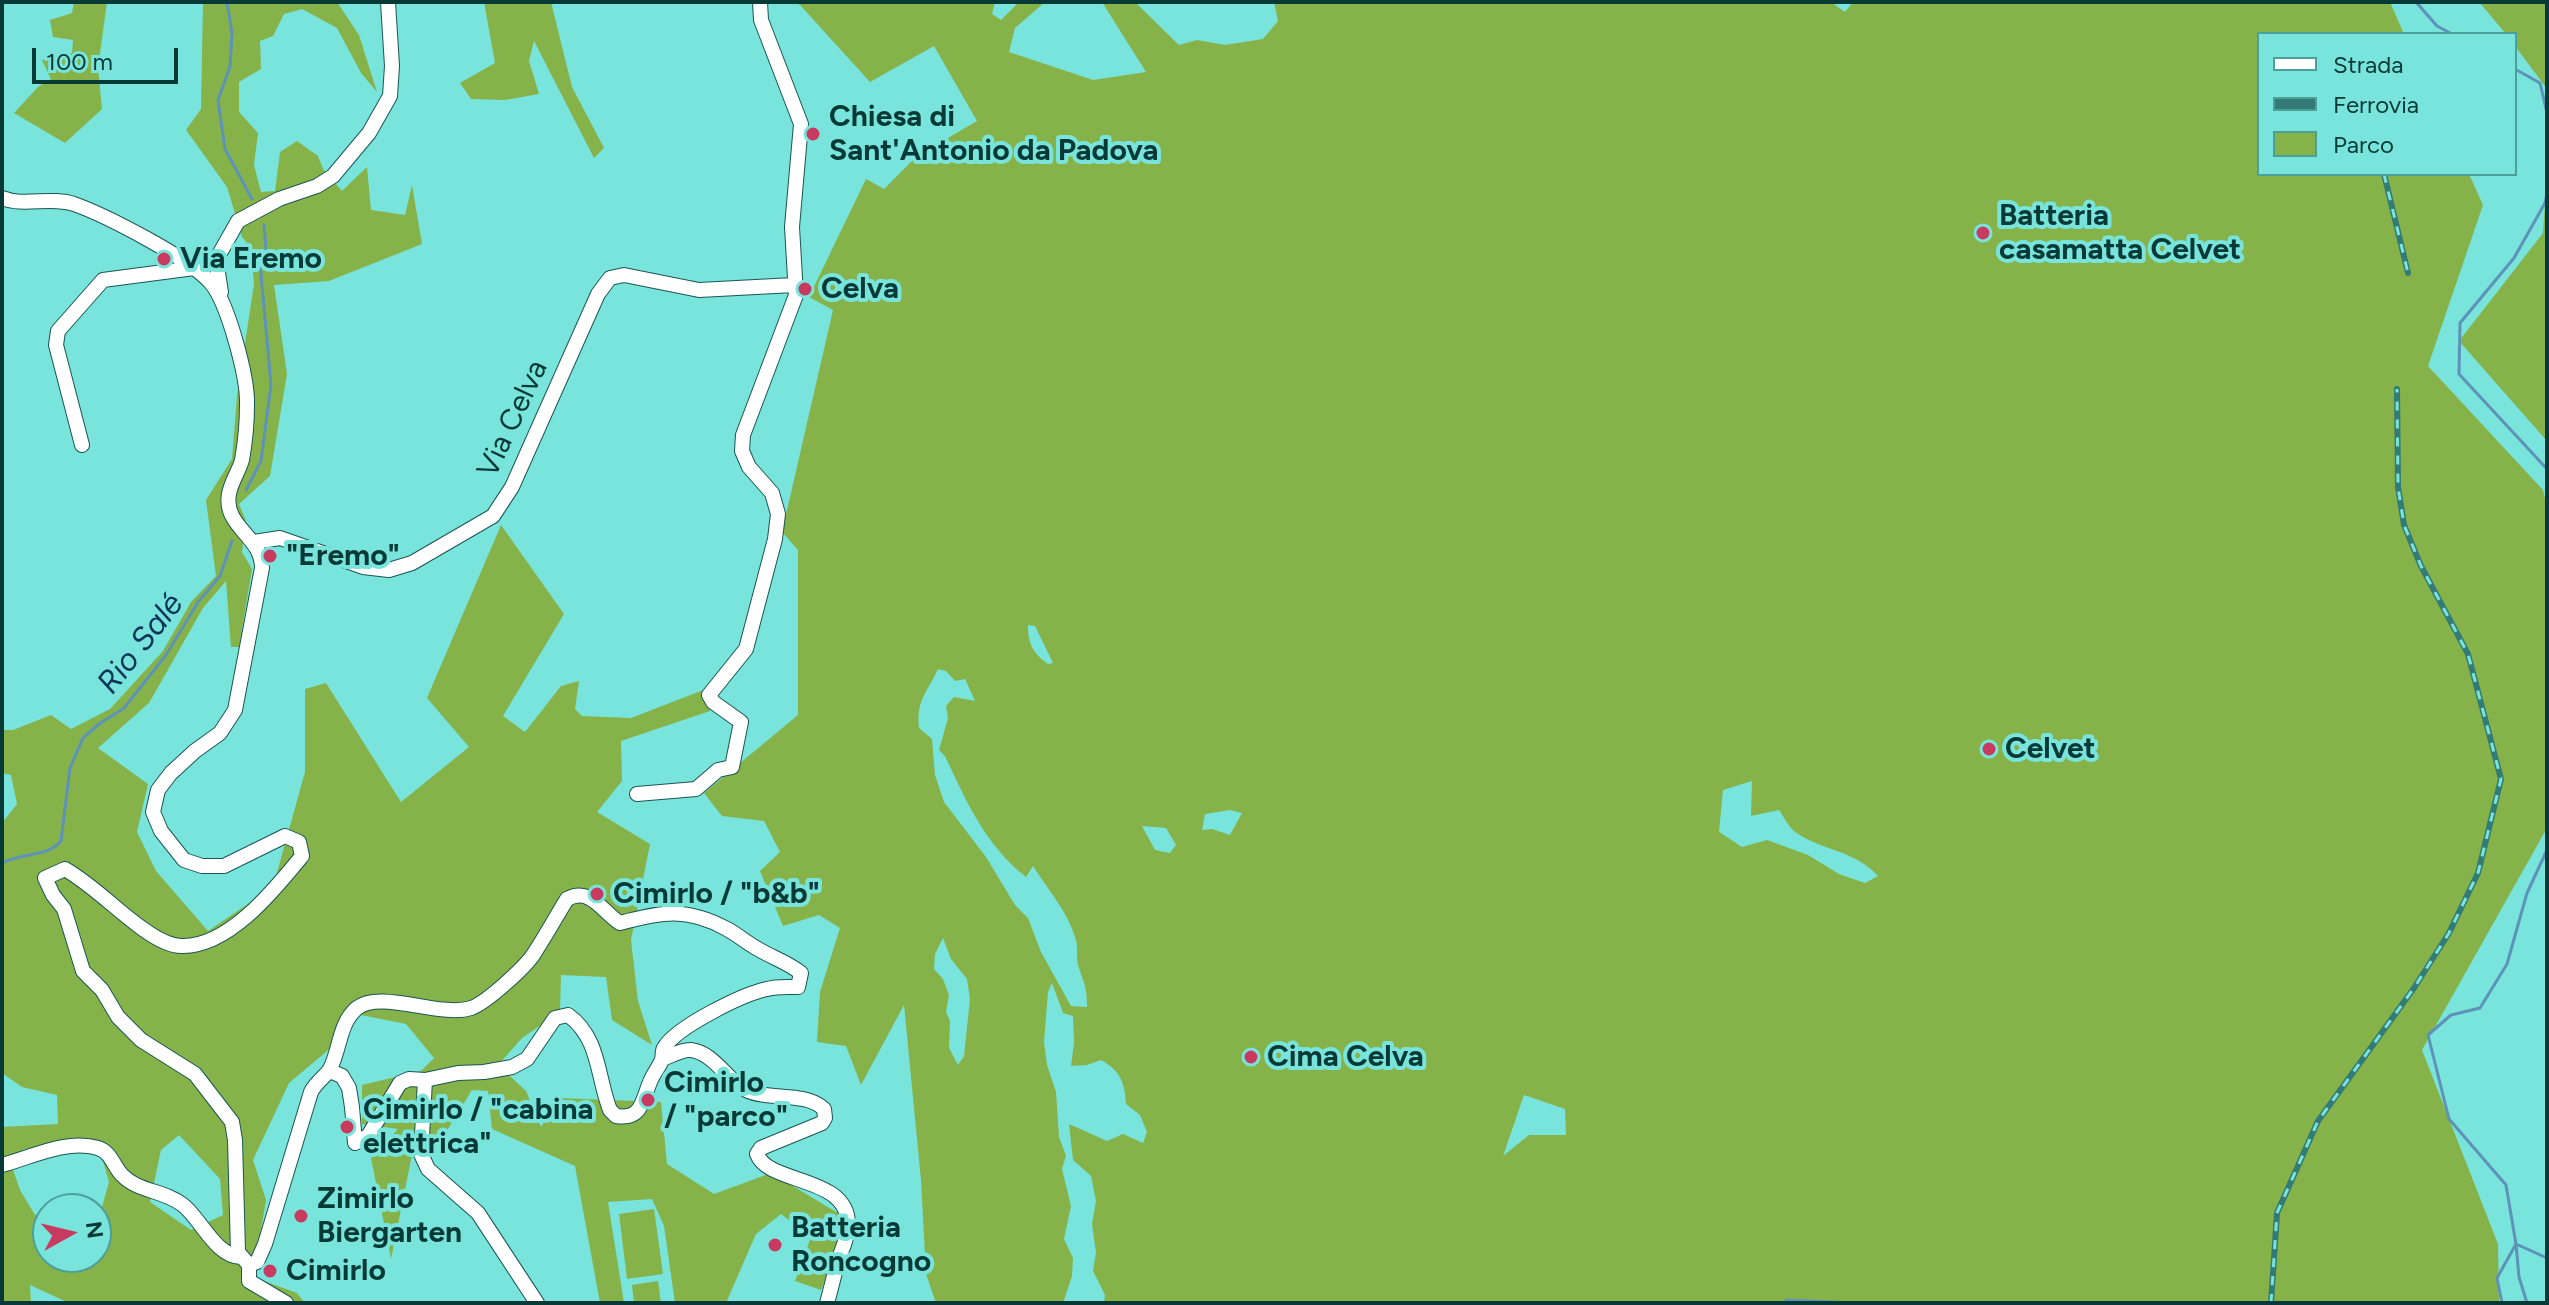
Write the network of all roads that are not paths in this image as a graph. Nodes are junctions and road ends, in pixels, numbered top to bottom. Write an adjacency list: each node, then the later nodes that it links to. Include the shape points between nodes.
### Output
1 (388, 2): 6 (street, via 390,96 369,133 333,176 238,221 216,260)
2 (760, 2): 5 (street, via 761,20 801,124 792,227)
3 (2, 198): 4 (street, via 74,204)
4 (194, 268): 6 (street, via 213,284); 7 (street, via 103,280 58,331 56,345)
5 (794, 285): 8 (street, Via Celva, via 699,290 624,275 610,278 598,294 512,487 493,516 412,563 389,570 363,567 280,538); 9 (street, via 796,295 743,435 749,467 772,493 778,514 775,539 746,649 709,695 741,722 732,767 718,770 696,789)
6 (223, 308): 8 (street, via 243,366 248,403 242,460 228,495 230,516)
7 (82, 445)
8 (254, 542): 14 (street, via 262,554 262,568 235,710 220,733 171,773 158,790 153,812 184,860 202,866 224,866 285,836 299,842 302,856 248,915 205,943 180,946 143,929 65,869 45,878 64,909 83,971 118,1017 141,1040 195,1074 232,1122 237,1241)
9 (637, 794)
10 (662, 1059): 11 (street, via 676,1035 717,1009 767,988 798,987 801,973 693,914 668,912 620,923 584,895 567,899 534,954 475,1007 443,1011 386,1002 357,1007 345,1023); 12 (street, via 637,1114 627,1117 610,1110 592,1046 568,1015 555,1018 527,1059 512,1067); 17 (street, via 693,1050 745,1089 810,1101 824,1109 822,1123 757,1154 767,1167 843,1204 846,1239)
11 (330, 1071): 12 (street, via 342,1076 349,1088 355,1143 368,1136 400,1083); 14 (street, via 311,1092 257,1262)
12 (425, 1080): 16 (street, via 421,1154 428,1169 478,1213)
13 (2, 1165): 14 (street, via 41,1152 100,1148 122,1175 181,1203 220,1247)
14 (245, 1261): 15 (street, via 249,1281)
15 (286, 1303)
16 (537, 1303)
17 (827, 1303)

